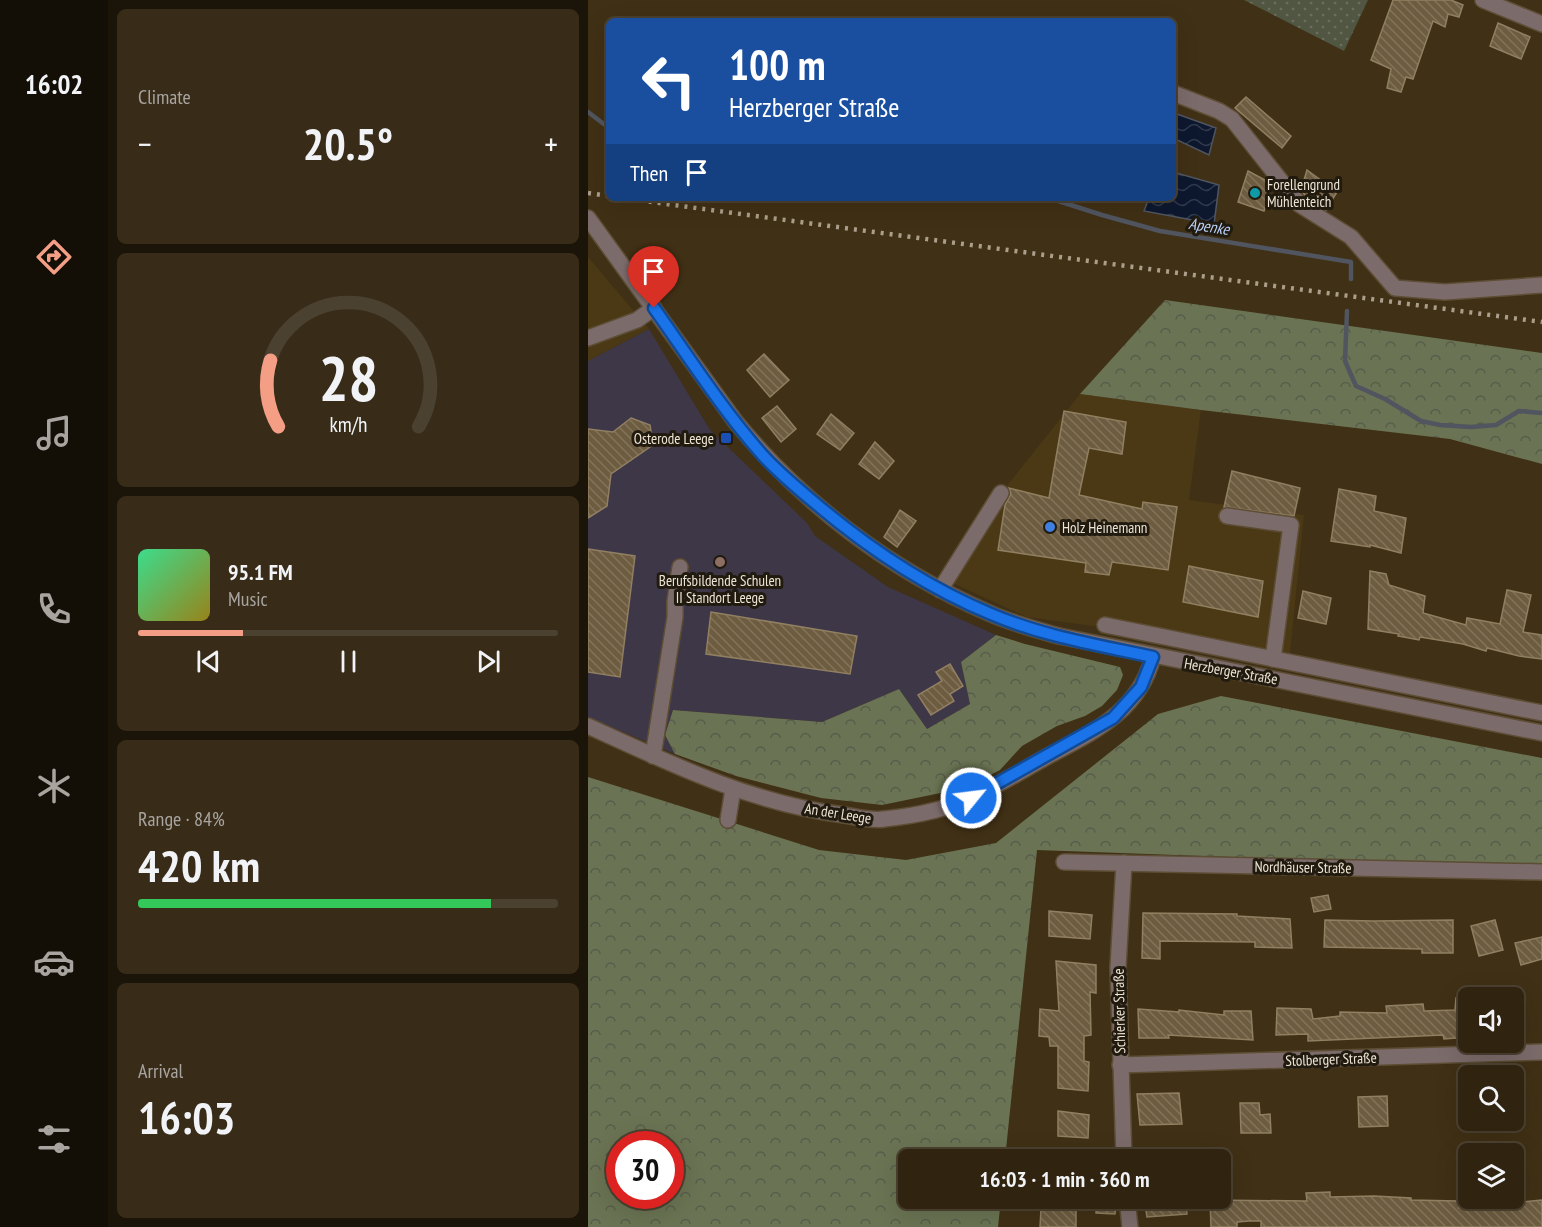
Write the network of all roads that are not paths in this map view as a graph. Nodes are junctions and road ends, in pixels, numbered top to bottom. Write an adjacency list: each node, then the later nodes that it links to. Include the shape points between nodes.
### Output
1 (1483, 0): 2 (street)
2 (1542, 24)
3 (1176, 94): 5 (street, via 1232,119 1300,205 1351,237 1395,288 1445,292)
4 (588, 218): 6 (street, Herzberger Straße)
5 (1542, 285)
6 (654, 308): 7 (street, via 637,320); 11 (street, Herzberger Straße, via 761,453 845,528)
7 (588, 338)
8 (1001, 493): 11 (street)
9 (1227, 516): 14 (street, Herzberger Straße, via 1291,525)
10 (680, 567): 18 (street)
11 (940, 590): 13 (street, Herzberger Straße, via 1025,626)
12 (1105, 625): 14 (street, Herzberger Straße)
13 (1153, 657): 17 (street, Herzberger Straße); 19 (street, An der Leege, via 1141,687 1113,718 971,798 945,807 882,820 819,812)
14 (1273, 659): 15 (street, Herzberger Straße)
15 (1542, 713)
16 (588, 726): 18 (street, An der Leege)
17 (1542, 733)
18 (653, 756): 19 (street, An der Leege)
19 (733, 789): 20 (street)
20 (728, 820)
21 (1064, 862): 22 (street, Nordhäuser Straße)
22 (1124, 863): 23 (street, Nordhäuser Straße); 25 (street, Schierker Straße, via 1118,967)
23 (1542, 872)
24 (1542, 1052): 25 (street, Stolberger Straße)
25 (1120, 1065): 26 (street, Schierker Straße)
26 (1124, 1149)
27 (1128, 1209): 28 (street)
28 (1130, 1227)

